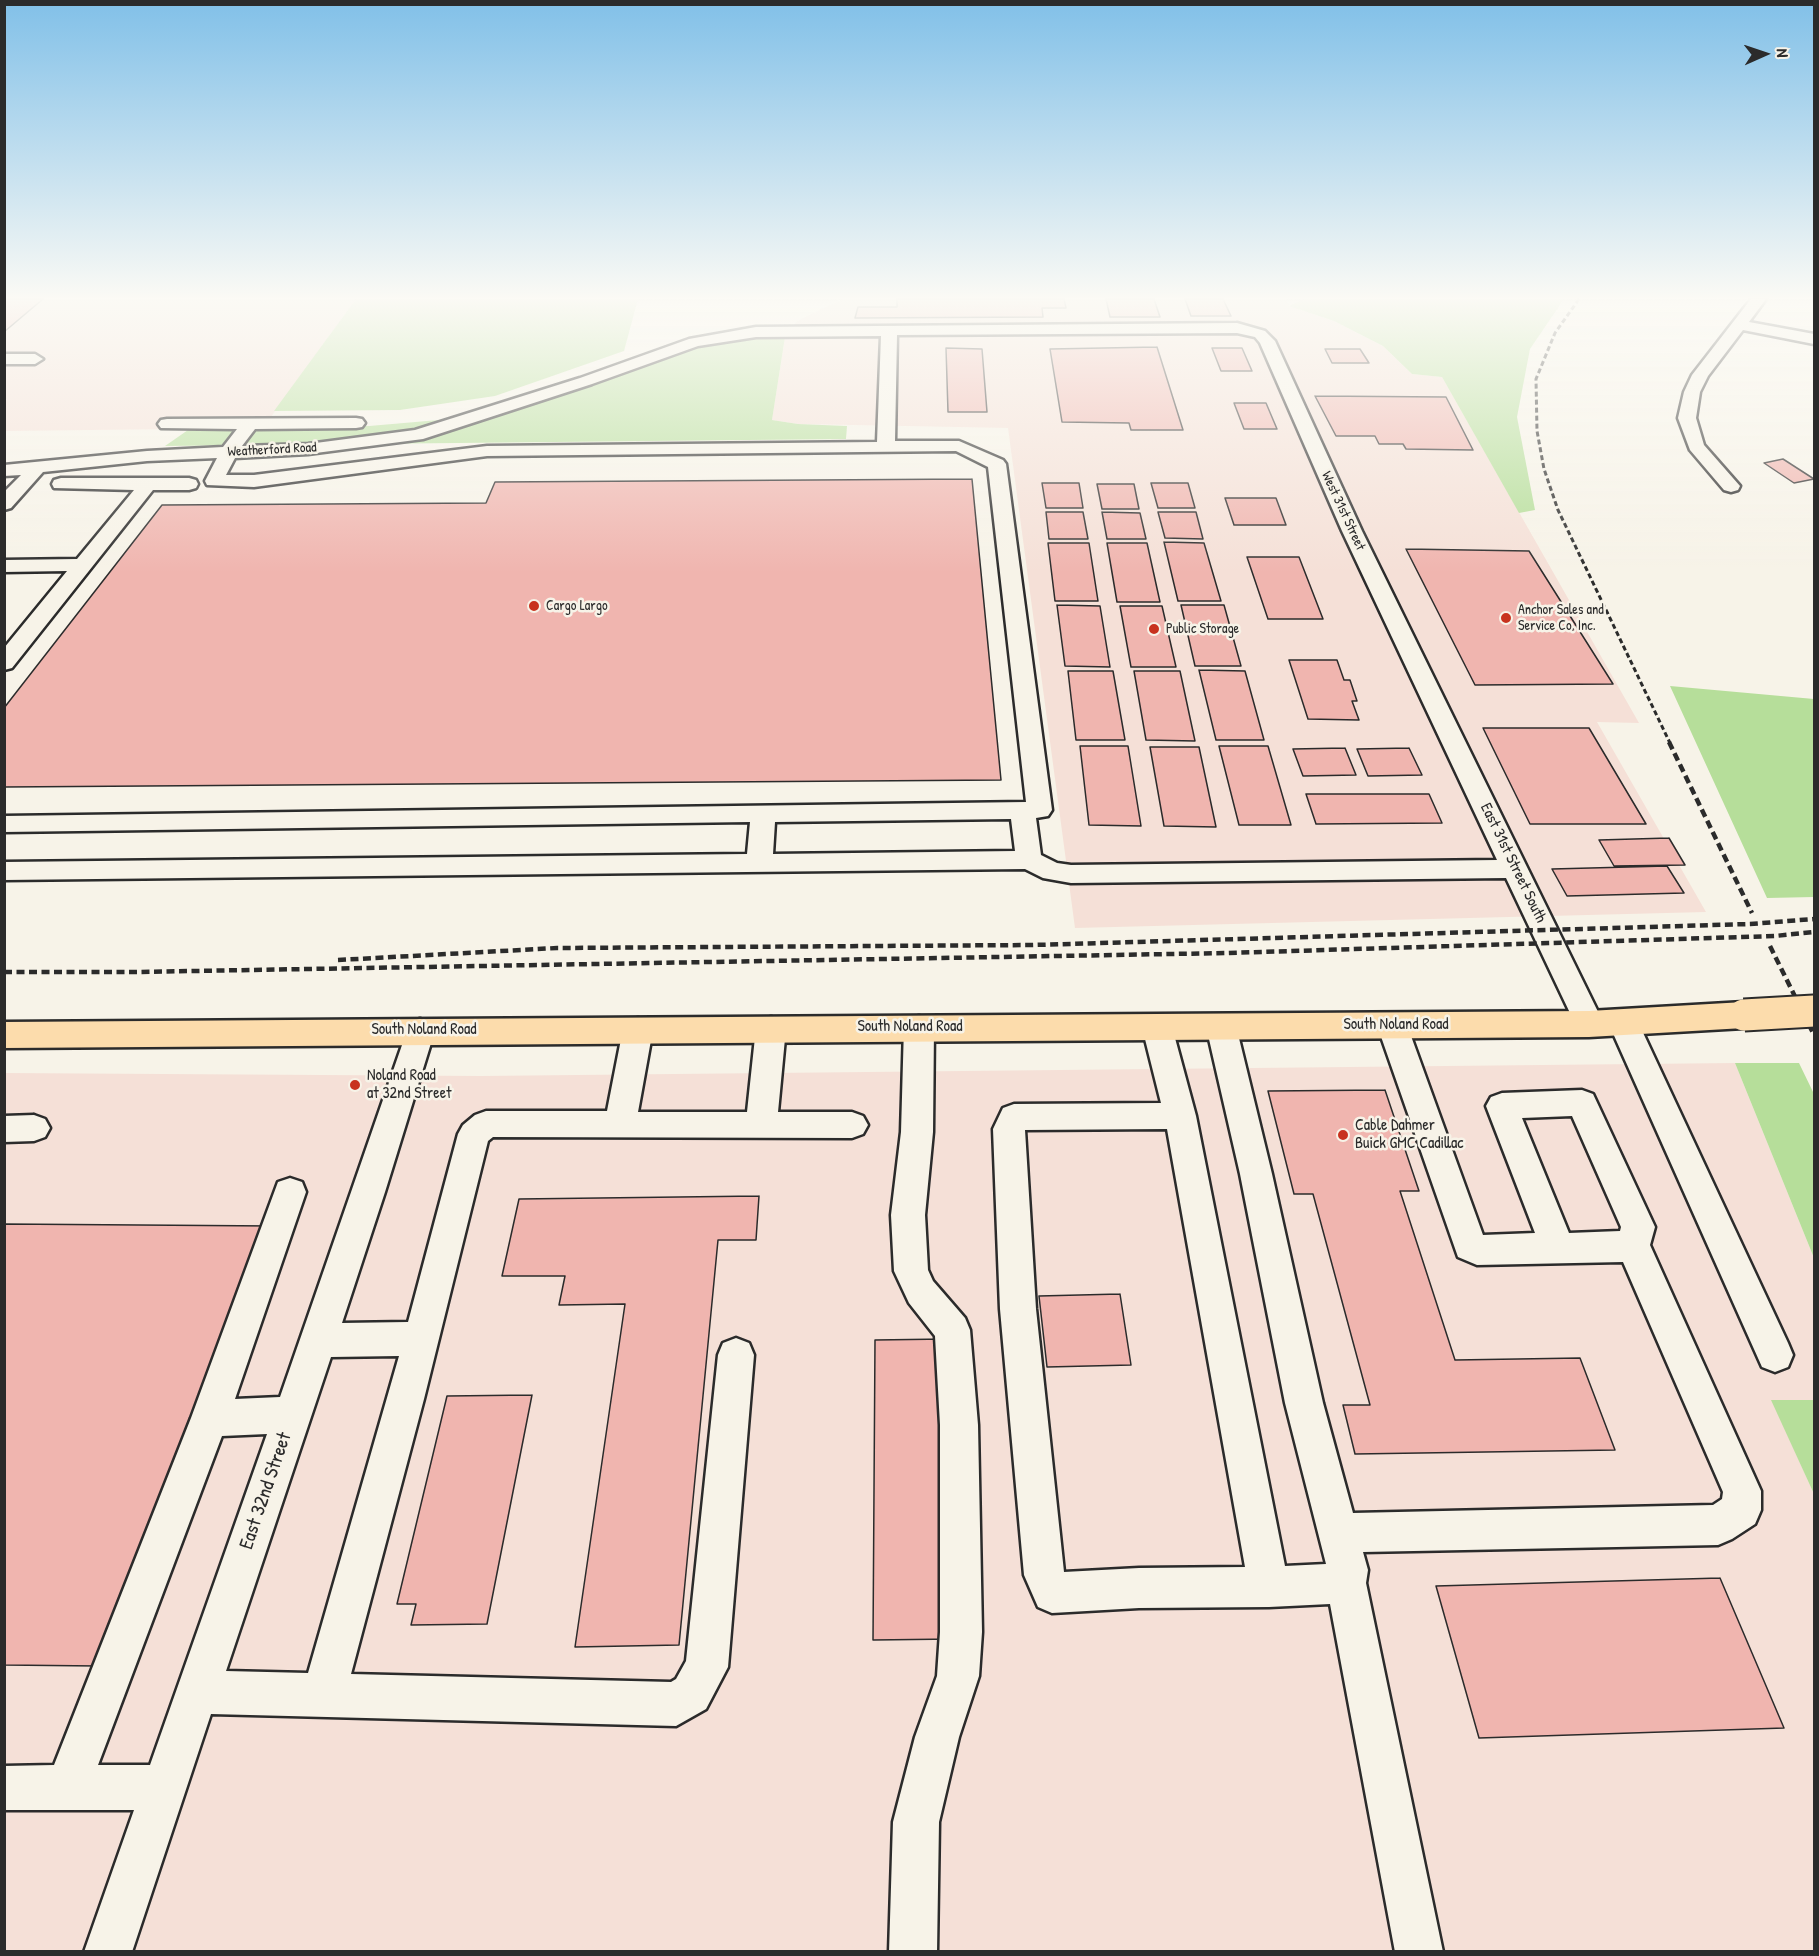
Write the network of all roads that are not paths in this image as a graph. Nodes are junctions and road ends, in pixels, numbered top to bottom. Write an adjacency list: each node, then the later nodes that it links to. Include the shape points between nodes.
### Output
1 (557, 390): 5 (street, Weatherford Road)
2 (887, 390): 9 (street)
3 (1289, 390): 22 (street, West 31st Street)
4 (1693, 390): 17 (street, via 1687,418 1696,446)
5 (466, 420): 10 (street, via 484,435); 11 (street, Weatherford Road, via 417,435 308,449)
6 (356, 423): 8 (street)
7 (167, 424): 8 (street)
8 (250, 424): 11 (street)
9 (886, 447): 10 (street); 23 (street, via 959,446 997,464 1040,810)
10 (487, 451): 11 (street, via 254,481 214,481)
11 (229, 452): 12 (street, Weatherford Road)
12 (39, 467): 13 (street, Weatherford Road); 18 (street)
13 (4, 471)
14 (61, 484): 15 (street)
15 (148, 484): 16 (street); 20 (street)
16 (189, 484)
17 (1731, 486)
18 (4, 504)
19 (4, 566): 20 (street)
20 (82, 566): 21 (street)
21 (4, 663)
22 (1435, 704): 30 (street, East 31st Street South)
23 (1022, 810): 24 (street); 27 (street)
24 (763, 816): 25 (street); 28 (street)
25 (355, 820): 26 (street); 29 (street)
26 (4, 824)
27 (1029, 860): 28 (street); 30 (street, via 1052,872 1071,874)
28 (759, 864): 29 (street)
29 (336, 868): 31 (street)
30 (1515, 869): 34 (street, East 31st Street South)
31 (4, 871)
32 (1815, 1011): 33 (main road, South Noland Road, bridge)
33 (1623, 1022): 34 (main road, South Noland Road); 53 (street)
34 (1589, 1023): 35 (main road, South Noland Road)
35 (1392, 1025): 36 (main road, South Noland Road); 48 (street, via 1470,1246 1477,1250)
36 (1221, 1026): 38 (main road, South Noland Road); 56 (street, via 1304,1403)
37 (919, 1027): 38 (main road, South Noland Road); 39 (main road, South Noland Road); 65 (street, via 917,1132 908,1215 910,1271 921,1292 952,1330 959,1425 961,1632 958,1676 937,1737 916,1822)
38 (1157, 1027): 43 (street)
39 (771, 1028): 40 (main road, South Noland Road); 45 (street)
40 (638, 1029): 41 (main road, South Noland Road); 44 (street)
41 (420, 1030): 42 (main road, South Noland Road); 51 (street, East 32nd Street)
42 (7, 1038)
43 (1180, 1116): 58 (street); 58 (street, via 1014,1118 1009,1129 1018,1309 1044,1575 1052,1593)
44 (620, 1124): 45 (street); 50 (street, via 486,1124 474,1134)
45 (761, 1125): 46 (street)
46 (852, 1125)
47 (290, 1192): 55 (street)
48 (1558, 1248): 49 (street); 49 (street, via 1502,1106 1582,1103 1638,1227)
49 (1632, 1249): 56 (street, via 1742,1491 1741,1510 1718,1525)
50 (421, 1339): 51 (street); 60 (street)
51 (318, 1340): 54 (street, East 32nd Street)
52 (736, 1355): 60 (street, via 707,1667 691,1694 676,1704)
53 (1775, 1355)
54 (292, 1415): 55 (street); 59 (street, East 32nd Street)
55 (210, 1418): 63 (street)
56 (1338, 1533): 57 (street, via 1348,1570)
57 (1346, 1583): 58 (street); 66 (street)
58 (1269, 1587)
59 (197, 1692): 60 (street); 61 (street, East 32nd Street)
60 (324, 1694)
61 (164, 1787): 63 (street); 64 (street, East 32nd Street)
62 (4, 1788): 63 (street)
63 (67, 1788)
64 (108, 1952)
65 (913, 1952)
66 (1419, 1952)

